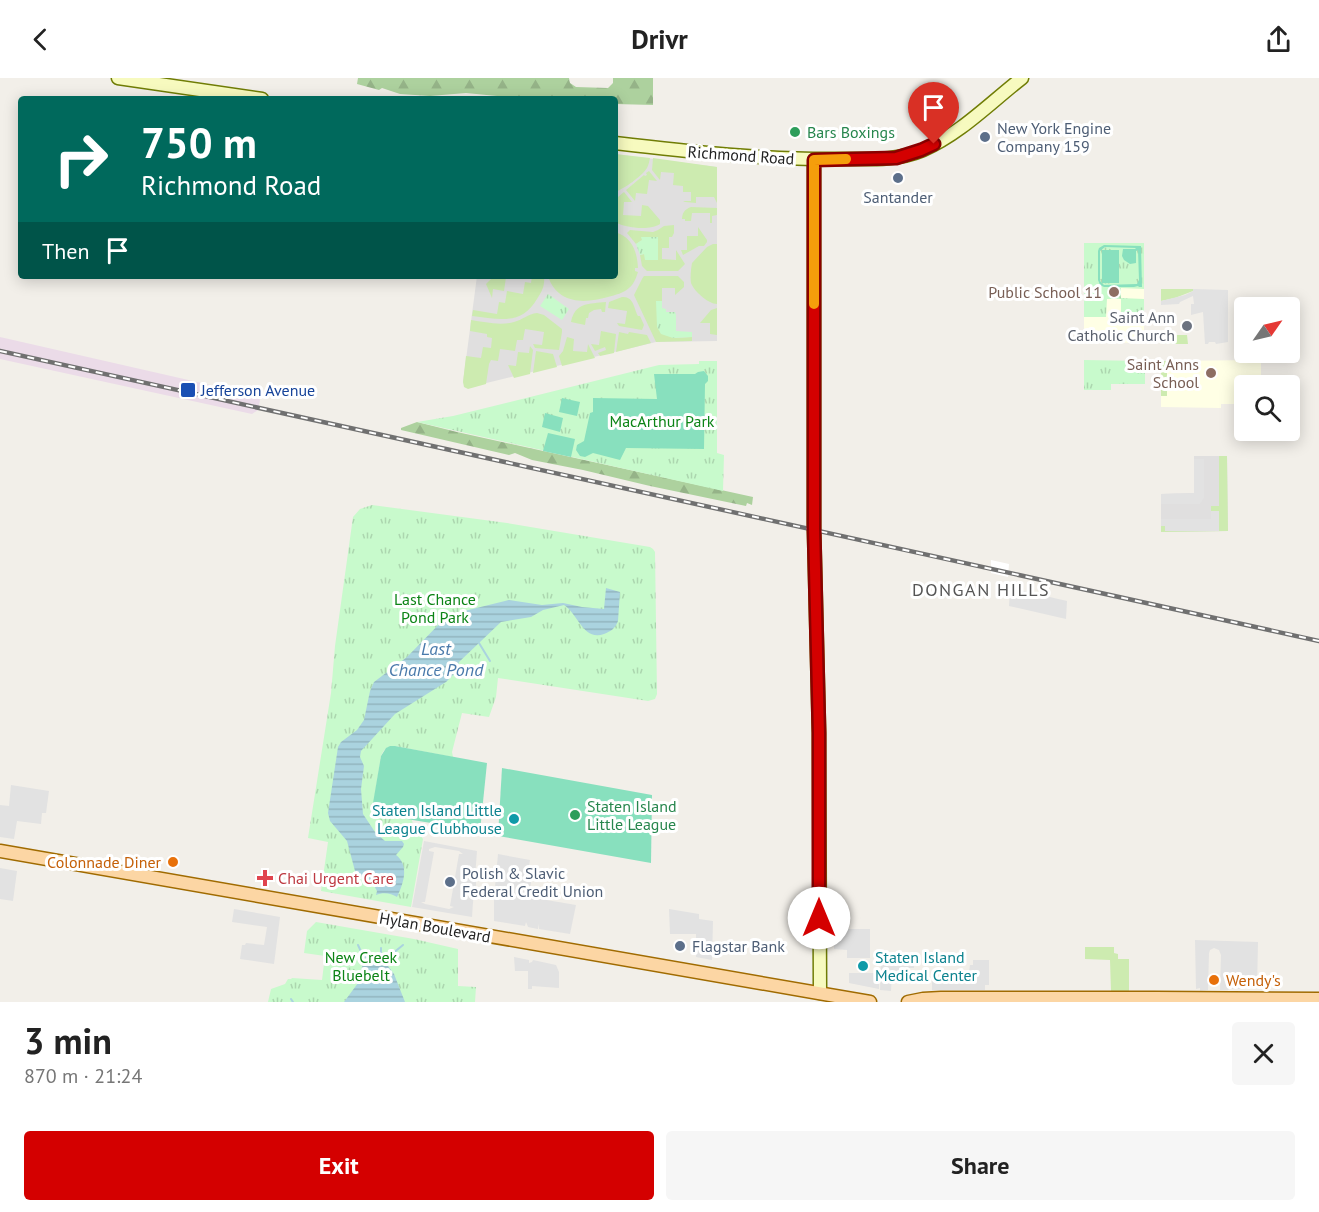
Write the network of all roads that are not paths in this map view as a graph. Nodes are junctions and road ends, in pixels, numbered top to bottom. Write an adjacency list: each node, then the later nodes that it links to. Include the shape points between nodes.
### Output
1 (118, 78): 3 (street)
2 (1022, 78): 5 (street, Richmond Road, via 947,138 921,150 896,158)
3 (241, 96)
4 (618, 143): 5 (street, Richmond Road, via 729,156)
5 (814, 160): 7 (street)
6 (0, 851): 7 (main road, Hylan Boulevard)
7 (820, 993): 11 (main road, Hylan Boulevard)
8 (1319, 999): 10 (main road)
9 (1001, 1000): 10 (main road); 12 (main road)
10 (1020, 1000)
11 (870, 1002)
12 (908, 1002)

